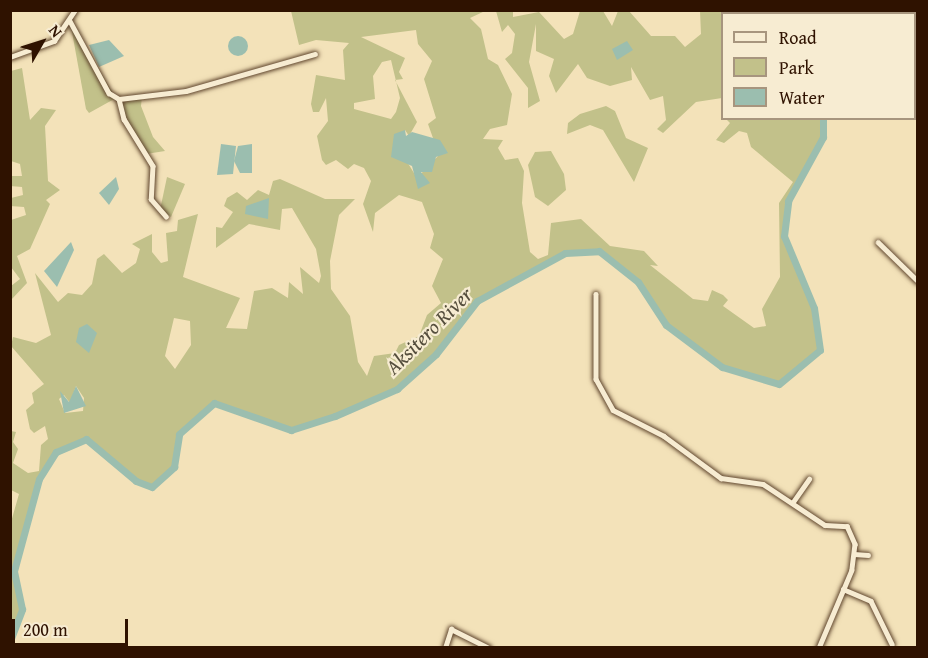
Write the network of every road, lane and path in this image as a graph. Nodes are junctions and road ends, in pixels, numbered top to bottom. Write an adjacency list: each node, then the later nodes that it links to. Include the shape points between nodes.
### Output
1 (75, 10): 2 (street)
2 (70, 21): 4 (street, via 54,41); 5 (street, via 109,93)
3 (315, 54): 5 (street, via 186,91)
4 (10, 57)
5 (119, 99): 6 (street, via 124,119 153,166 151,199)
6 (166, 216)
7 (878, 242): 8 (street)
8 (918, 281)
9 (596, 294): 11 (street, via 596,379 610,407 664,436 721,478 763,484)
10 (809, 479): 11 (street)
11 (793, 502): 12 (street, via 825,525 845,524)
12 (854, 554): 13 (street); 14 (street)
13 (868, 555)
14 (843, 589): 15 (street, via 870,601); 18 (street)
15 (892, 644)
16 (445, 648): 17 (street, via 451,629)
17 (489, 648)
18 (819, 648)

